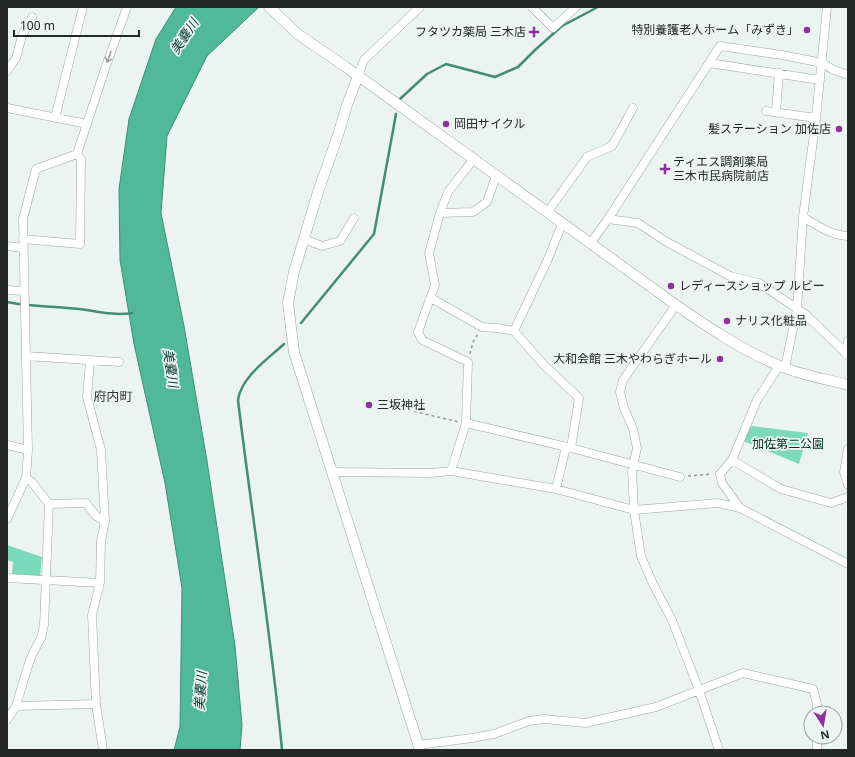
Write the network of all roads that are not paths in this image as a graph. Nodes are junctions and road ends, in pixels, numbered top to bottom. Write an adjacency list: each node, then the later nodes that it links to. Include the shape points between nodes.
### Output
1 (83, 7): 20 (street)
2 (127, 7): 22 (street, one-way to 22)
3 (269, 7): 14 (street, via 299,35)
4 (420, 7): 14 (street, via 364,60)
5 (532, 7): 6 (street, via 553,28)
6 (576, 7)
7 (827, 7): 10 (street)
8 (32, 17): 11 (street, via 22,36 16,58)
9 (709, 63): 10 (street, via 720,46); 12 (street); 30 (street)
10 (822, 63): 13 (street); 15 (street)
11 (7, 71)
12 (779, 73): 15 (street); 19 (street)
13 (848, 75)
14 (358, 76): 24 (street); 33 (street)
15 (820, 80): 21 (street)
16 (7, 108): 20 (street)
17 (634, 108): 27 (street, via 612,146 587,157)
18 (766, 111): 19 (street)
19 (776, 112): 21 (street)
20 (55, 118): 22 (street)
21 (816, 118): 29 (street)
22 (87, 124): 23 (street)
23 (77, 154): 34 (street, via 36,169 23,219); 34 (street, via 80,159 80,244)
24 (473, 160): 25 (street); 26 (street, via 448,192)
25 (496, 176): 26 (street, via 487,202 473,212); 27 (street)
26 (440, 213): 39 (street, via 429,253 435,285)
27 (547, 213): 31 (street)
28 (354, 218): 33 (street, via 340,241 322,246)
29 (803, 218): 32 (street, via 825,230); 41 (street)
30 (608, 219): 35 (street); 41 (street, via 638,223 665,241 730,276 759,283)
31 (562, 224): 35 (street); 42 (street)
32 (848, 236)
33 (304, 239): 58 (street, via 288,303 294,352)
34 (23, 244): 36 (street); 38 (street)
35 (590, 244): 40 (street)
36 (7, 246)
37 (7, 290): 38 (street)
38 (24, 290): 45 (street)
39 (431, 298): 42 (street, via 482,327); 50 (street, via 418,332 422,340 468,362)
40 (676, 305): 48 (street, via 725,339); 56 (street, via 623,380 620,392 637,448)
41 (797, 309): 44 (street); 48 (street)
42 (514, 331): 52 (street, via 578,398)
43 (848, 341): 44 (street)
44 (847, 355)
45 (26, 356): 46 (street); 54 (street)
46 (90, 361): 47 (street); 68 (street, via 87,397 100,450)
47 (119, 362)
48 (782, 367): 49 (street); 55 (street, via 757,400)
49 (848, 385)
50 (466, 423): 52 (street); 57 (street)
51 (7, 445): 54 (street)
52 (569, 447): 56 (street); 62 (street)
53 (848, 449): 61 (street, via 844,472)
54 (28, 450): 60 (street)
55 (732, 460): 63 (street, via 781,489 831,503); 65 (street, via 720,474 722,483)
56 (634, 465): 59 (street); 66 (street)
57 (451, 471): 58 (street); 62 (street)
58 (333, 472): 78 (street)
59 (680, 477)
60 (26, 478): 64 (street); 67 (street)
61 (848, 485)
62 (556, 489): 66 (street)
63 (848, 497)
64 (49, 504): 68 (street, via 86,503 96,516); 71 (street)
65 (740, 508): 66 (street, via 718,503); 69 (street)
66 (634, 510): 73 (street, via 641,556 672,620)
67 (7, 520)
68 (105, 521): 72 (street, via 101,541)
69 (848, 564)
70 (7, 578): 71 (street)
71 (45, 579): 72 (street); 76 (street, via 43,633 28,666)
72 (100, 582): 74 (street, via 92,615)
73 (698, 690): 75 (street, via 743,672 813,689); 78 (street, via 656,707 584,723 544,719 529,721 494,734); 80 (street)
74 (96, 704): 76 (street); 79 (street)
75 (817, 705)
76 (16, 706): 77 (street)
77 (7, 720)
78 (419, 747)
79 (103, 750)
80 (719, 750)

